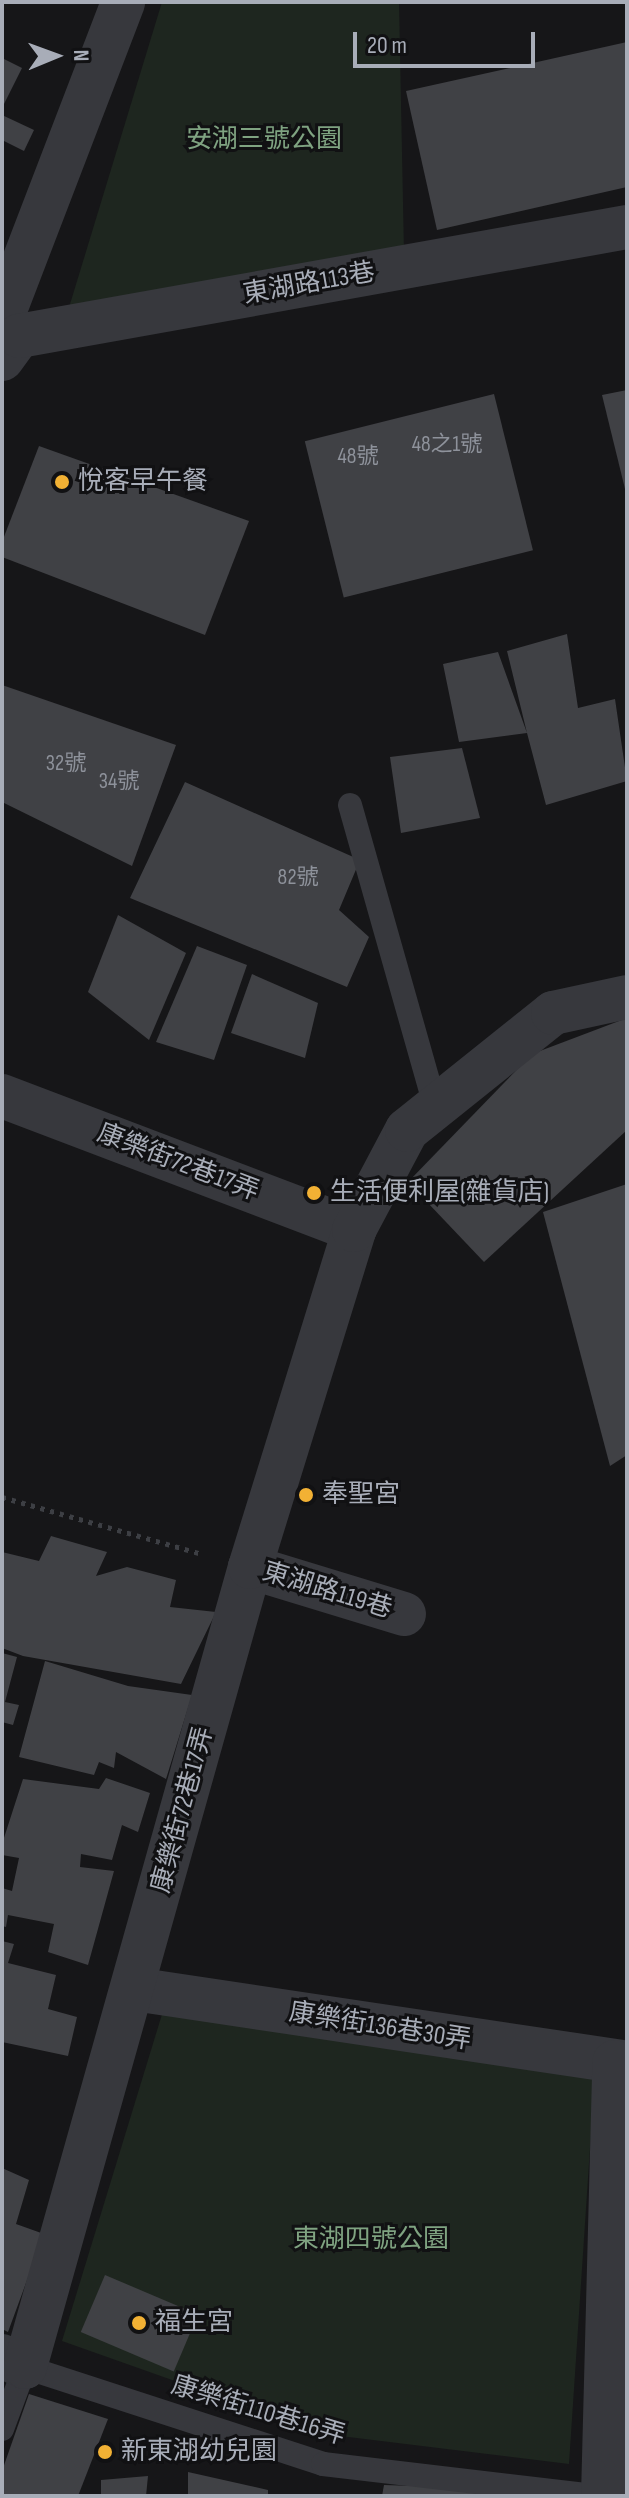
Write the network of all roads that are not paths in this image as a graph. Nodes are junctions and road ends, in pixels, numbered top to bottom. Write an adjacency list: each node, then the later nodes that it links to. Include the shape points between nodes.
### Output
1 (123, 2): 3 (street)
2 (627, 227): 4 (street, 東湖路113巷, via 19,336)
3 (2, 318)
4 (2, 359)
5 (350, 805): 8 (lane)
6 (627, 997): 8 (street, 康樂街72巷17弄, via 553,1013)
7 (2, 1096): 9 (street, 康樂街72巷17弄)
8 (436, 1108): 9 (street, 康樂街72巷17弄, via 407,1130)
9 (354, 1230): 10 (street, 康樂街72巷17弄)
10 (250, 1567): 11 (street, 東湖路119巷); 12 (street, 康樂街72巷17弄)
11 (404, 1614)
12 (134, 1989): 13 (street, 康樂街136巷30弄); 14 (street, 康樂街72巷17弄)
13 (620, 2062): 17 (street)
14 (13, 2361): 15 (lane); 16 (lane, 康樂街110巷16弄, via 323,2464)
15 (2, 2429)
16 (594, 2496)
17 (603, 2496)

